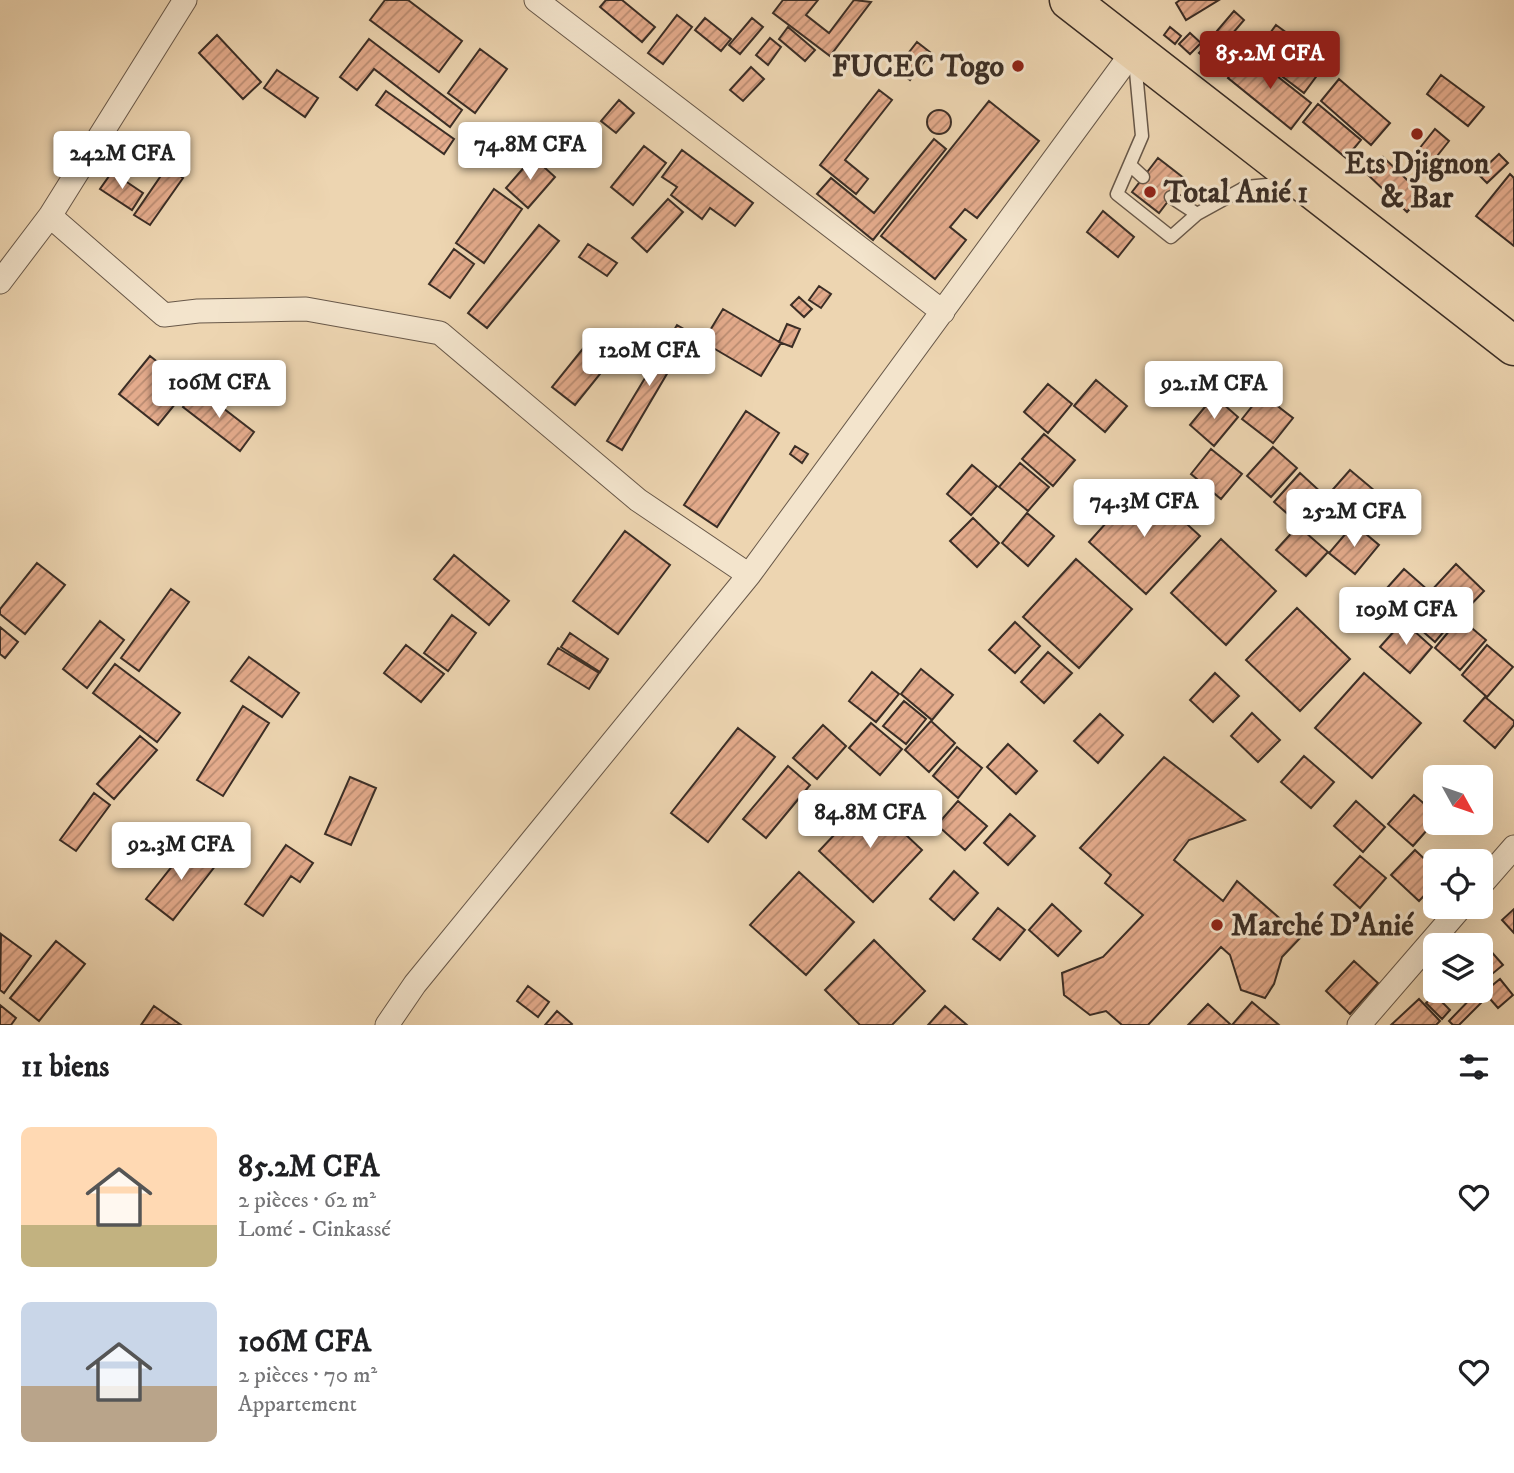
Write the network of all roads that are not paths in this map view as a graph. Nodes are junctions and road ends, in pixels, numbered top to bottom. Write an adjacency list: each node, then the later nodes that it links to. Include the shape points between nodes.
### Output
1 (185, 0): 10 (street)
2 (536, 0): 12 (street)
3 (1069, 0): 4 (highway)
4 (1134, 50): 5 (lane, via 1142,136); 7 (highway); 12 (street)
5 (1130, 165): 6 (lane); 9 (lane, via 1117,194 1171,237)
6 (1143, 177)
7 (1302, 182): 9 (lane, via 1246,187); 13 (highway)
8 (1171, 197): 9 (lane)
9 (1197, 214)
10 (50, 216): 11 (street); 14 (street, via 164,315 306,309 440,333 638,500)
11 (0, 282)
12 (943, 312): 14 (street)
13 (1514, 346)
14 (749, 575): 18 (street, via 415,984)
15 (1514, 847): 16 (street)
16 (1493, 871)
17 (1451, 919): 19 (street)
18 (387, 1025)
19 (1359, 1025)

